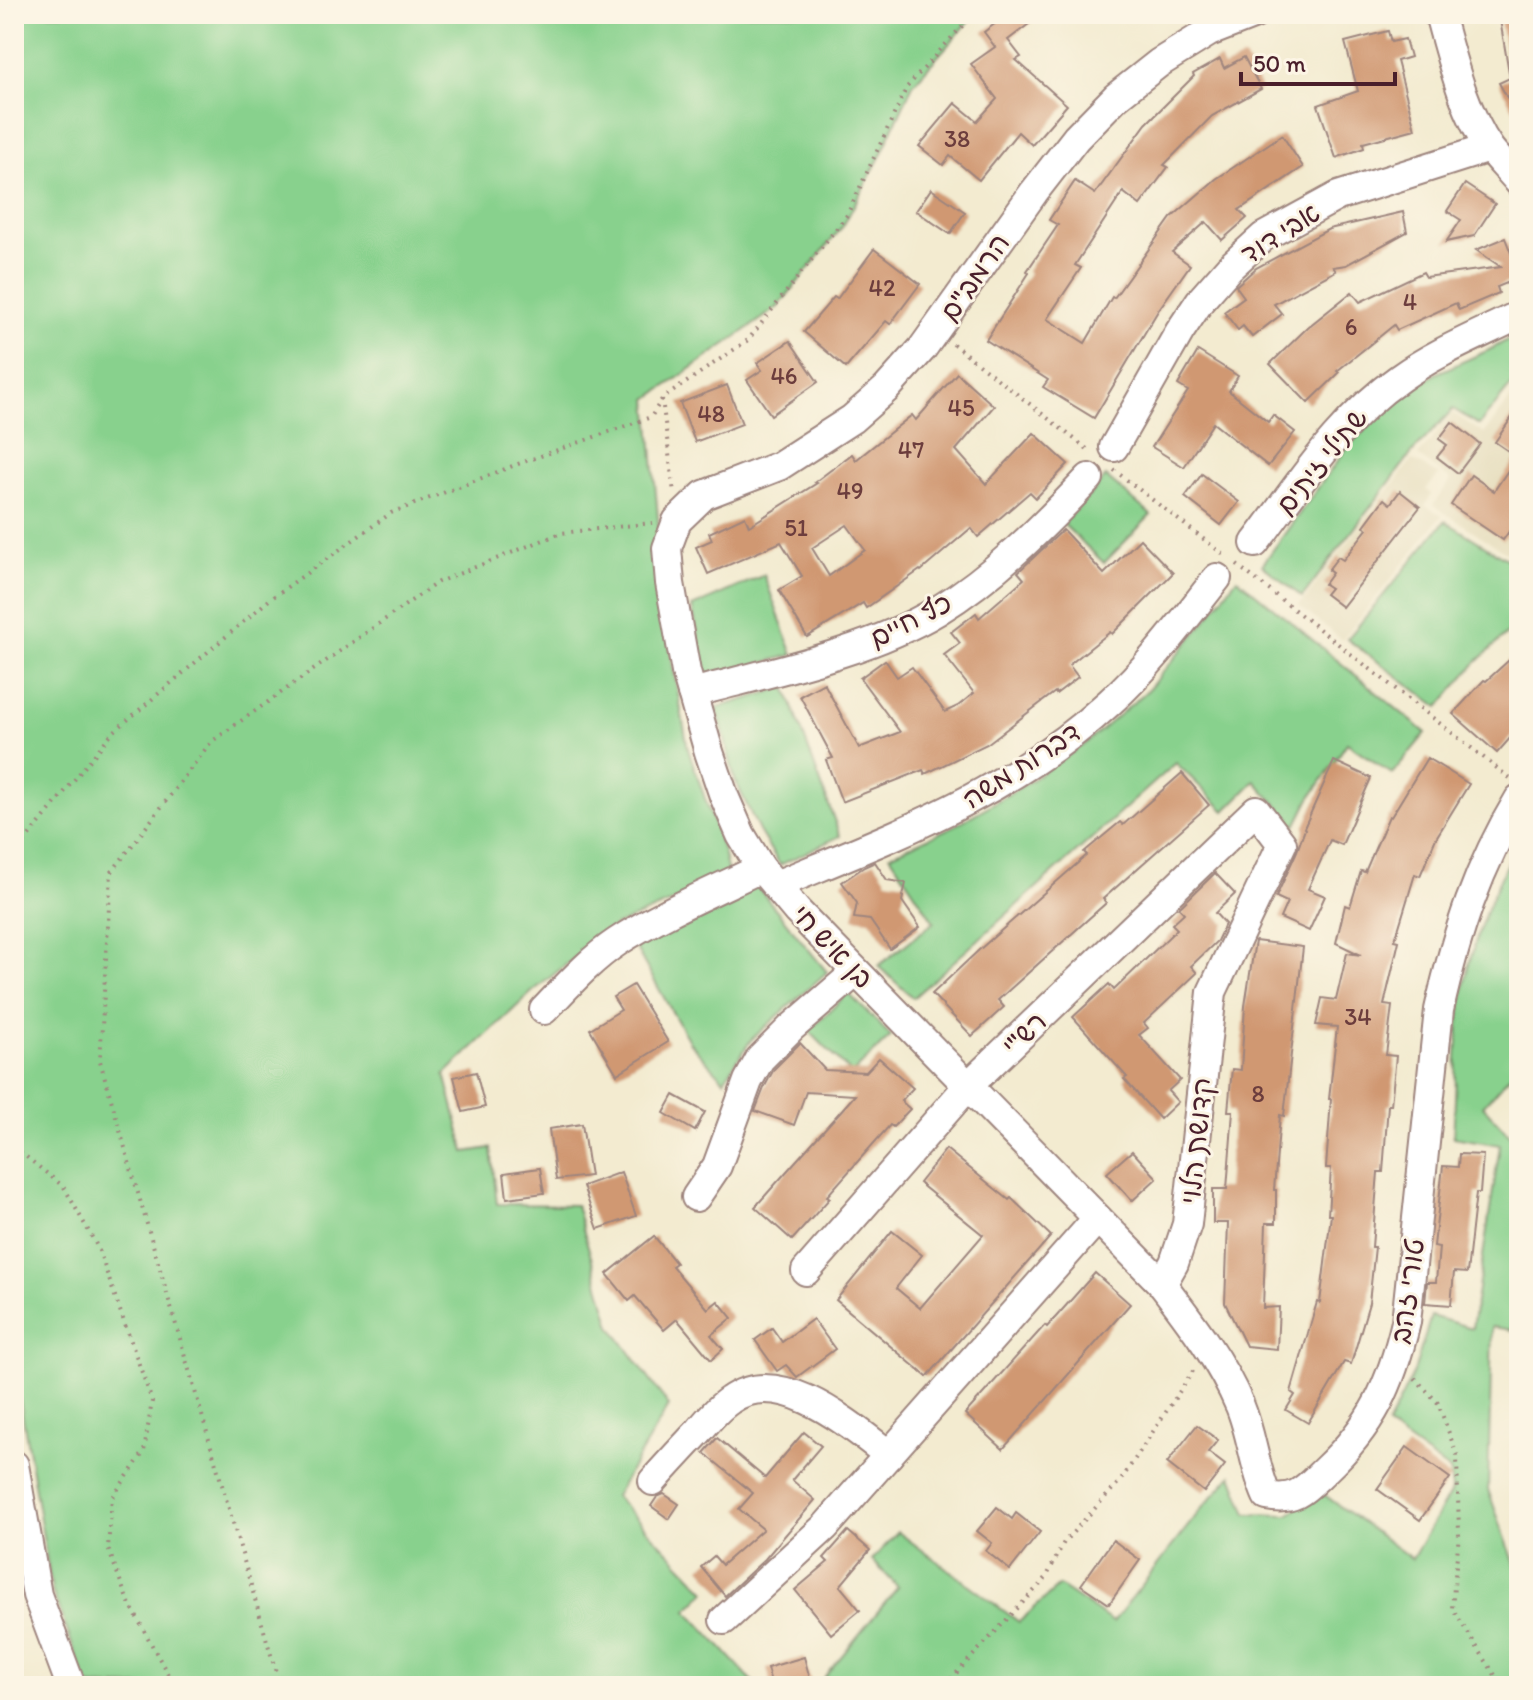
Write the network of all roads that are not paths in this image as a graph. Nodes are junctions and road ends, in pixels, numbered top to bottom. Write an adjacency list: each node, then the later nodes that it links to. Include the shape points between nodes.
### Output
1 (1255, 14): 8 (street, הרמב"ם, via 1209,32 1116,97 1034,192 922,349 852,419 779,466 704,495)
2 (1439, 14): 3 (street, via 1460,84)
3 (1489, 148): 4 (street); 6 (street, אבי דוד, via 1338,196 1263,237 1200,301)
4 (1519, 182)
5 (1519, 315): 9 (street, שתילי זיתים, via 1400,378 1352,417)
6 (1114, 447)
7 (1089, 478): 11 (street, כף חיים, via 994,570 935,612 844,651)
8 (677, 521): 11 (street, בן איש חי, via 667,548 670,583)
9 (1255, 543)
10 (1217, 578): 14 (street, דברות משה, via 1111,702 1023,770 918,826)
11 (692, 693): 14 (street, בן איש חי, via 724,796 741,835)
12 (1519, 799): 21 (street, טורי זהב, via 1481,870 1442,995 1406,1322 1396,1359 1369,1420 1301,1492 1283,1499 1267,1496 1240,1405 1209,1348)
13 (1256, 810): 17 (street, רש"י); 21 (street, קדושת הלוי, via 1282,844 1212,992 1187,1224)
14 (769, 876): 15 (street, בן איש חי); 16 (street, דברות משה, via 657,919 616,943)
15 (856, 972): 17 (street, בן איש חי); 18 (street, via 760,1059 717,1166)
16 (544, 1010)
17 (968, 1086): 19 (street, בן איש חי); 20 (street, רש"י)
18 (696, 1197)
19 (1097, 1219): 21 (street, בן איש חי); 22 (street)
20 (806, 1271)
21 (1162, 1284)
22 (889, 1455): 24 (street, via 843,1419 806,1399 783,1390 754,1389 731,1399 711,1417); 25 (street, via 825,1527)
23 (14, 1465): 26 (street, via 37,1595)
24 (653, 1481)
25 (724, 1620)
26 (71, 1686)

